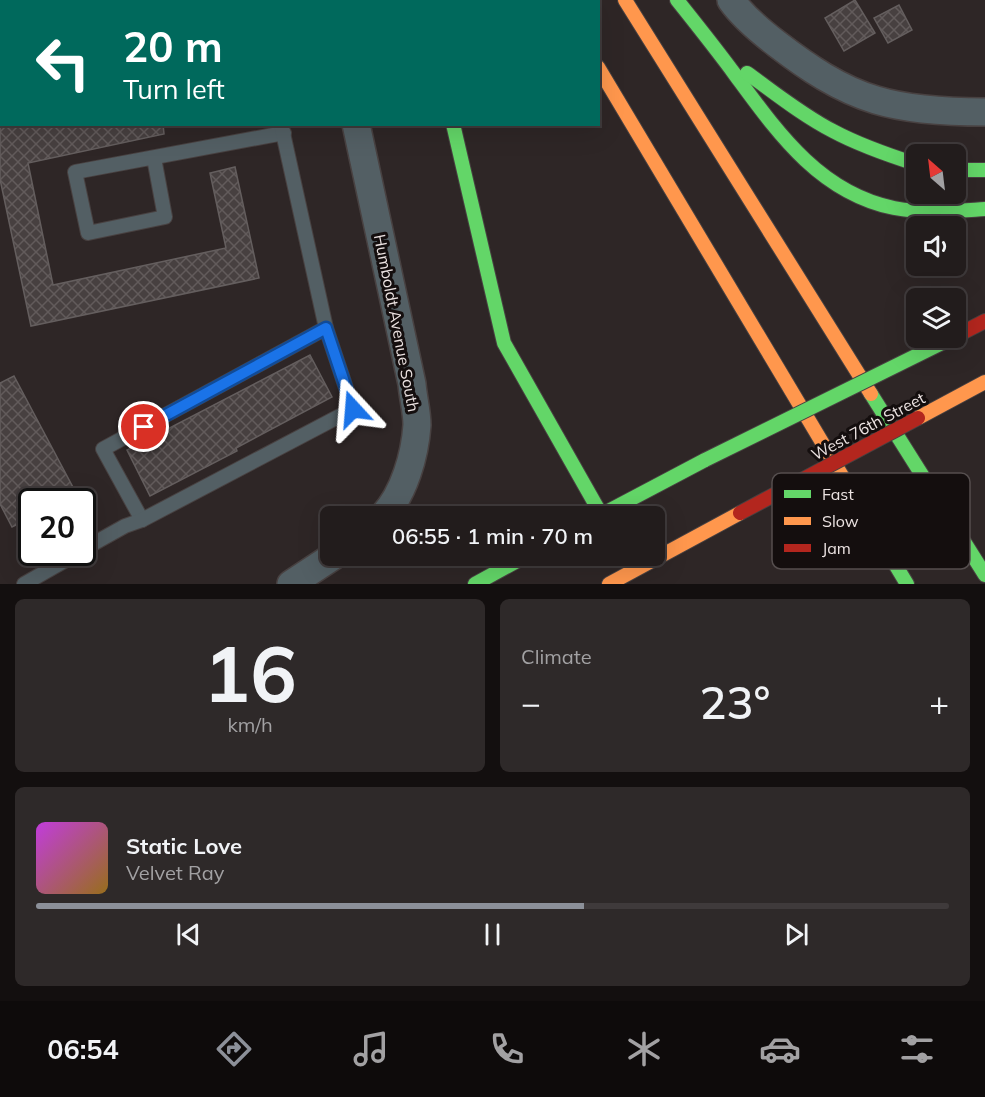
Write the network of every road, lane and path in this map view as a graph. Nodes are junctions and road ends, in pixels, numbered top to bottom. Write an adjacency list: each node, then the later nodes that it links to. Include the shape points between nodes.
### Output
1 (626, 0): 20 (main road)
2 (677, 0): 4 (main road)
3 (730, 0): 6 (street, via 757,28 829,80 876,100 941,111)
4 (717, 50): 11 (main road, via 832,131); 14 (main road, via 781,136 813,169 848,193 892,208 928,213)
5 (600, 70): 22 (main road)
6 (985, 112)
7 (356, 126): 26 (street, Humboldt Avenue South, via 412,384 417,424 412,457)
8 (453, 126): 27 (main road, via 504,343)
9 (282, 129): 10 (lane); 16 (lane)
10 (154, 158): 10 (lane, via 75,172 87,233 165,218)
11 (906, 161)
12 (966, 170): 13 (main road)
13 (985, 170)
14 (985, 209)
15 (985, 321): 17 (main road)
16 (326, 328): 29 (lane, via 353,409); 29 (lane, via 103,449)
17 (966, 331)
18 (932, 348): 28 (main road, bridge)
19 (985, 382): 21 (main road, West 76th Street, bridge)
20 (894, 428): 23 (main road); 24 (main road)
21 (815, 473)
22 (841, 473)
23 (922, 473)
24 (930, 473)
25 (772, 496): 31 (main road, West 76th Street, bridge)
26 (390, 506)
27 (595, 506)
28 (620, 506)
29 (142, 520): 30 (lane)
30 (96, 542)
31 (665, 551)
32 (970, 551): 38 (main road)
33 (320, 565): 40 (street)
34 (56, 566): 39 (lane)
35 (508, 566): 41 (main road)
36 (639, 566): 42 (main road, West 76th Street)
37 (898, 569): 43 (main road)
38 (985, 575)
39 (25, 584)
40 (291, 584)
41 (475, 584)
42 (609, 584)
43 (907, 584)

